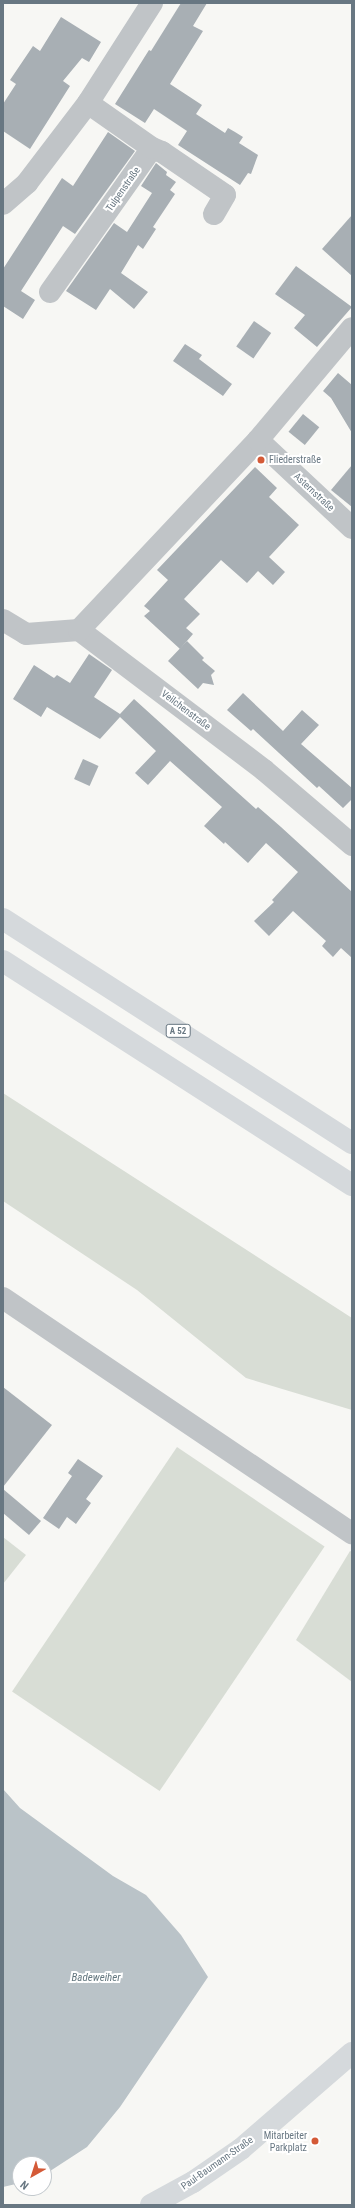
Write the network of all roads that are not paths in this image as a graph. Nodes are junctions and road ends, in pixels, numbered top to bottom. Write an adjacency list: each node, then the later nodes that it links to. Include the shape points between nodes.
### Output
1 (152, 3): 2 (street)
2 (88, 103): 3 (street); 4 (street, via 27,183)
3 (152, 148): 5 (street, via 162,152 225,195); 6 (street, Tulpenstraße)
4 (3, 204)
5 (214, 214)
6 (50, 292)
7 (352, 328): 8 (street)
8 (258, 440): 9 (street, Asternstraße); 11 (street)
9 (352, 528)
10 (3, 620): 11 (street, via 26,634)
11 (79, 630): 12 (street, Veilchenstraße, via 264,770)
12 (352, 845)
13 (3, 919): 15 (main road, A 52)
14 (3, 961): 16 (main road)
15 (352, 1143)
16 (352, 1185)
17 (3, 1298): 18 (street)
18 (352, 1533)
19 (352, 2053): 20 (main road, Paul-Baumann-Straße, via 241,2149 193,2182)
20 (151, 2205)

